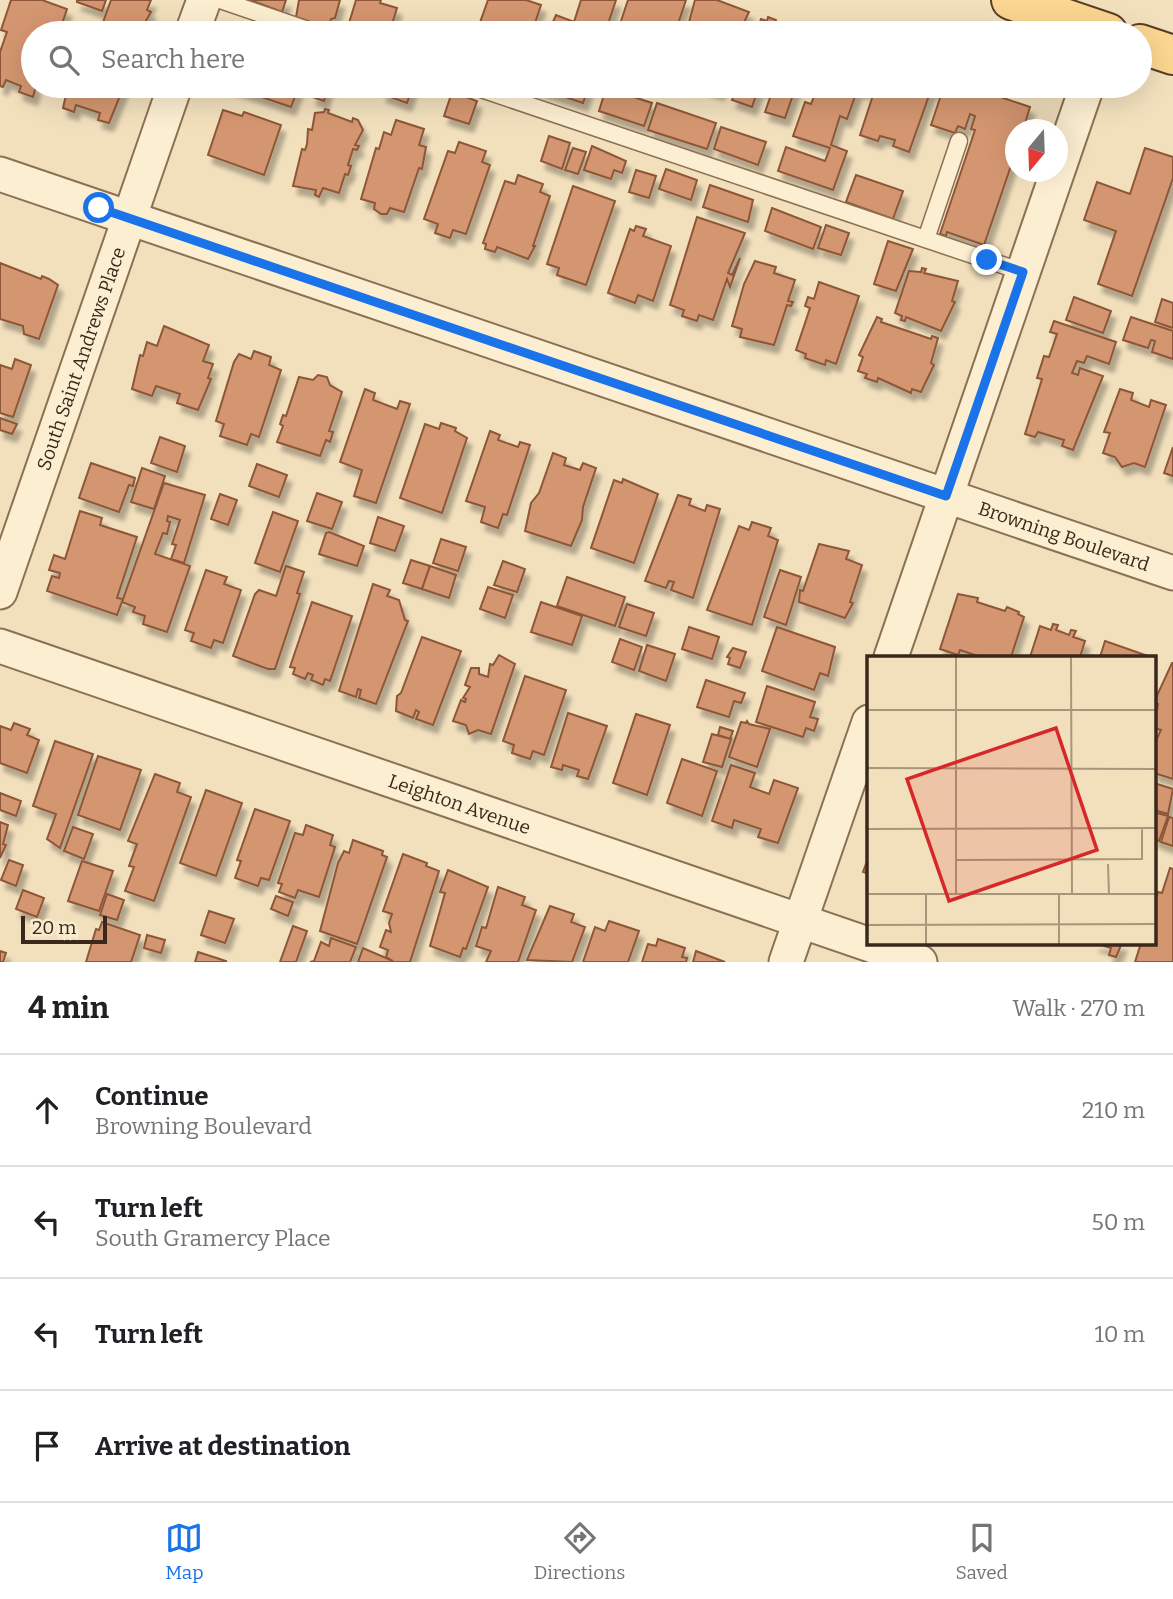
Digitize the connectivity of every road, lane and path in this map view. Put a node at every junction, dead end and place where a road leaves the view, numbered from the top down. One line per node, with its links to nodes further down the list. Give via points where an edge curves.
1 (204, 0): 4 (street)
2 (220, 0): 5 (lane)
3 (1011, 0): 6 (main road)
4 (196, 21)
5 (282, 21)
6 (1072, 21)
7 (1152, 48): 8 (main road)
8 (1173, 55)
9 (170, 98): 14 (street, South Saint Andrews Place)
10 (508, 98): 15 (lane)
11 (1083, 98): 16 (street)
12 (959, 141): 15 (lane)
13 (0, 174): 14 (street, Browning Boulevard)
14 (130, 217): 17 (street, Browning Boulevard); 19 (street, South Saint Andrews Place)
15 (926, 239): 16 (lane)
16 (1023, 272): 17 (street)
17 (946, 496): 18 (street, Browning Boulevard); 21 (street)
18 (1173, 573)
19 (0, 592)
20 (0, 646): 23 (street, Leighton Avenue)
21 (891, 656)
22 (867, 728): 23 (street)
23 (800, 921): 24 (street, Leighton Avenue); 26 (street)
24 (867, 944)
25 (867, 944): 27 (street, Leighton Avenue)
26 (786, 962)
27 (920, 962)

